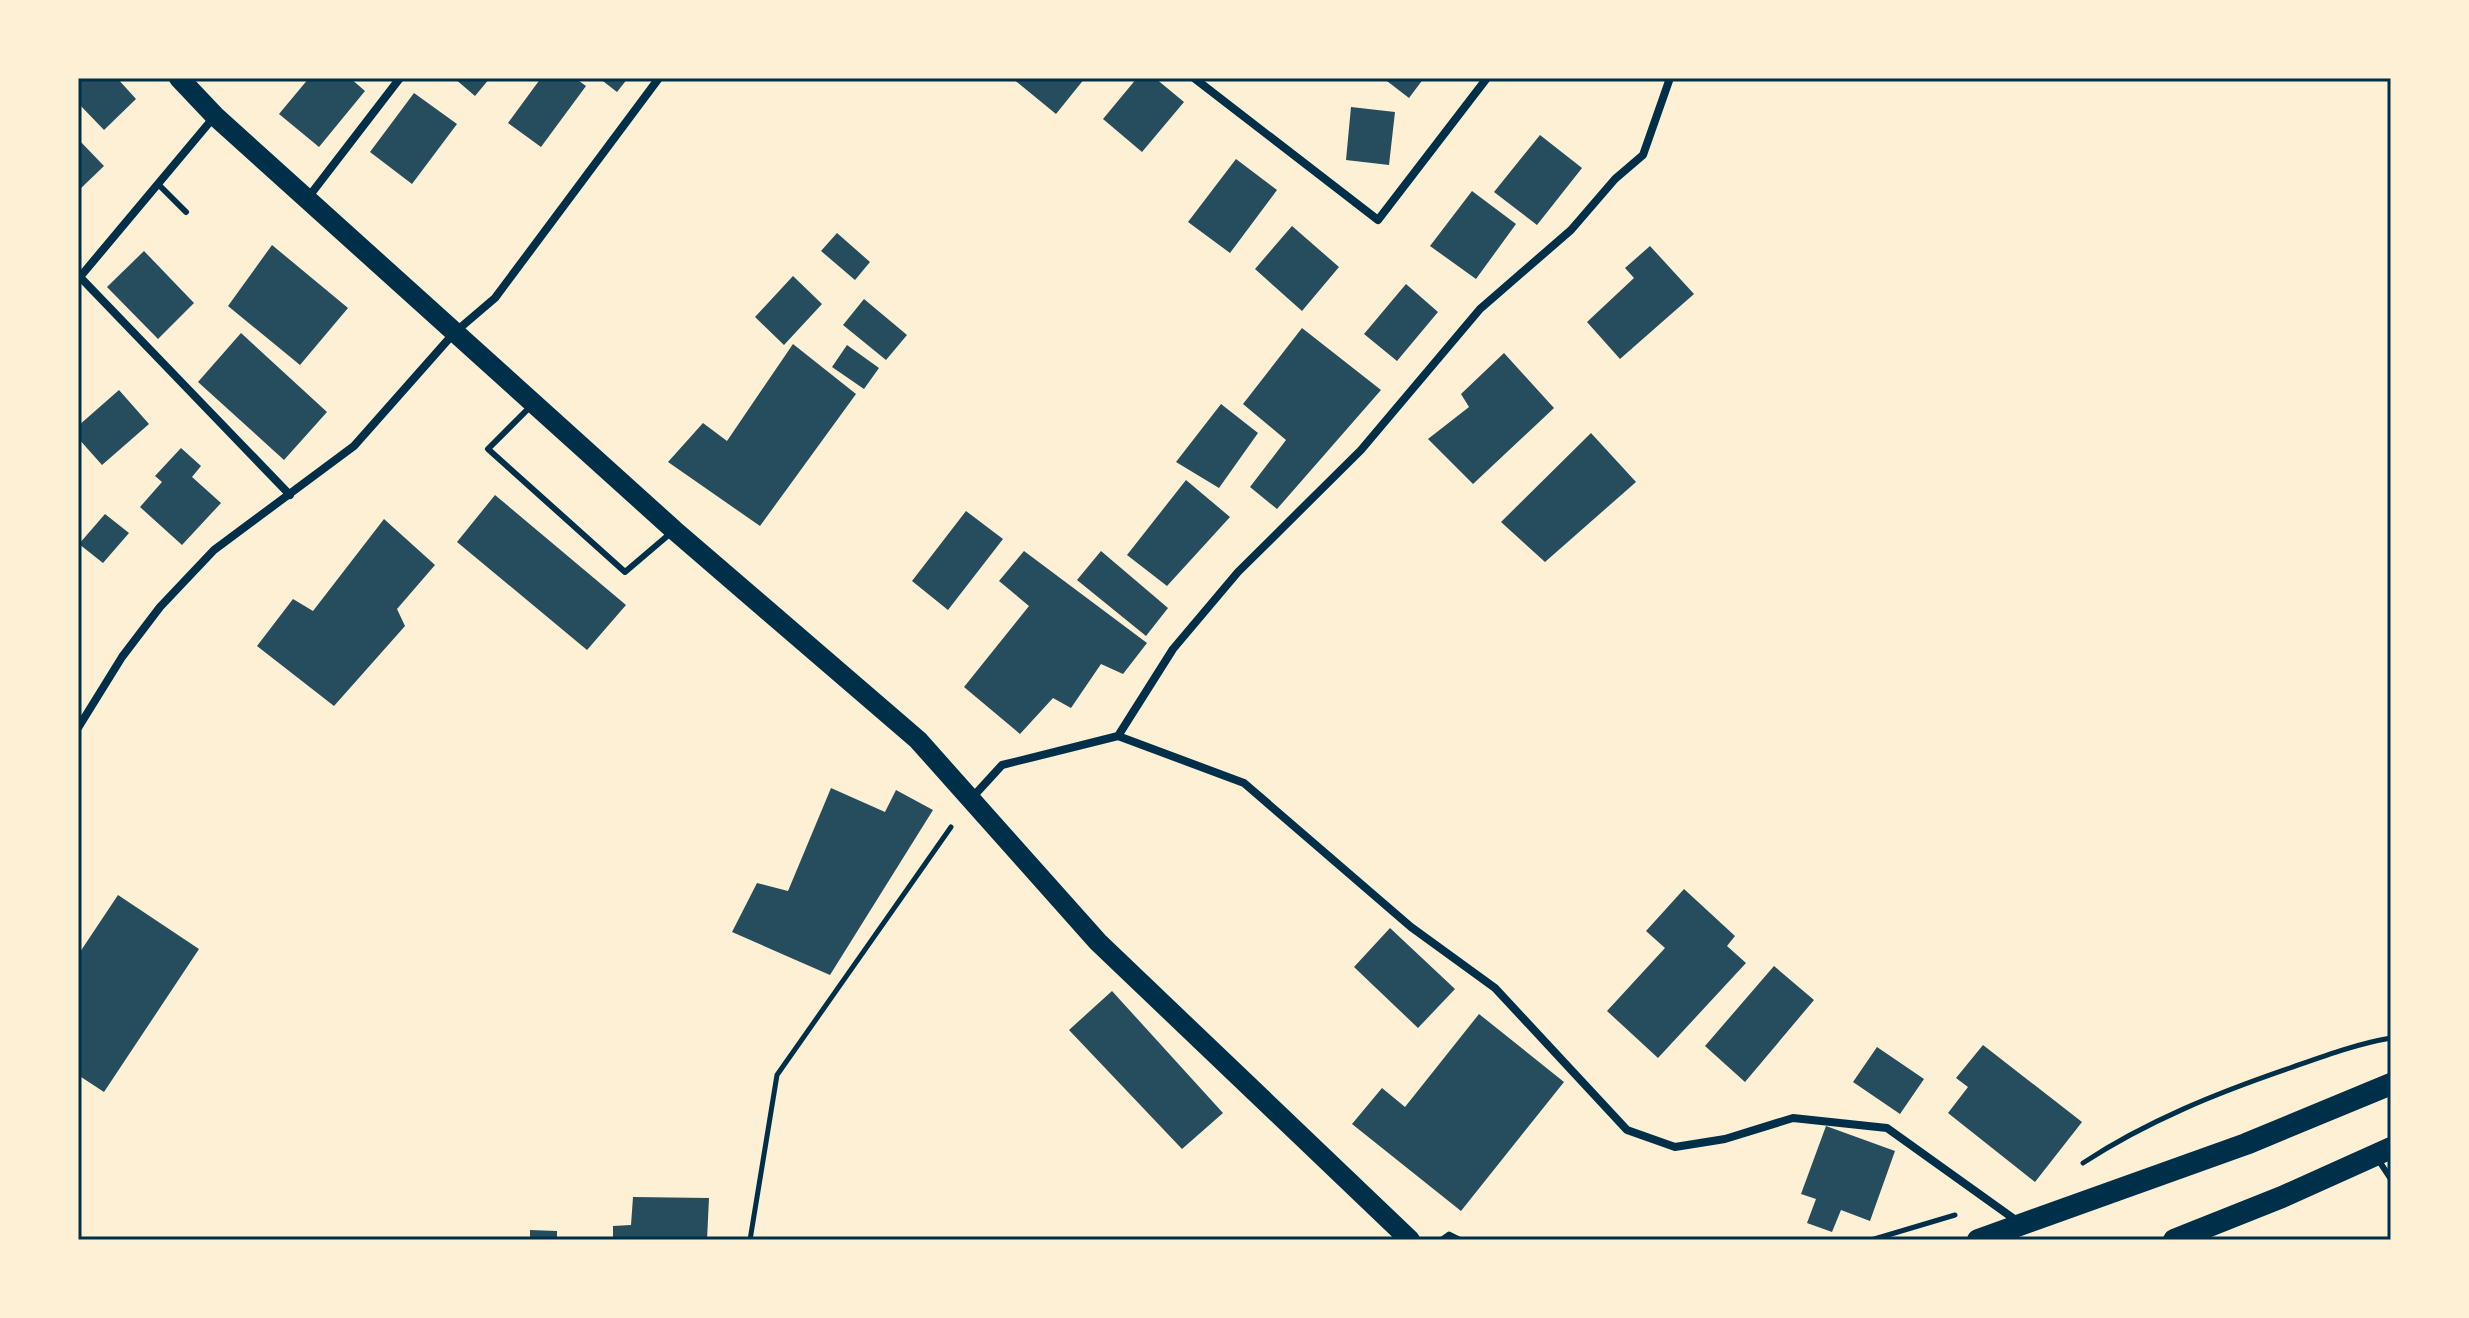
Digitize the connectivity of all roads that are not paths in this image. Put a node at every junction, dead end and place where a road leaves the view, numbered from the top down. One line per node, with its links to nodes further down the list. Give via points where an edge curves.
1 (179, 78): 7 (main road)
2 (400, 78): 9 (street)
3 (659, 78): 12 (street, via 495,298)
4 (1194, 78): 5 (street, via 1378,220)
5 (1487, 78)
6 (1670, 78): 17 (street, via 1643,155 1571,230 1480,309 1361,450 1238,572 1173,649)
7 (215, 116): 8 (street); 9 (main road)
8 (159, 185): 10 (lane); 11 (street)
9 (307, 199): 12 (main road)
10 (186, 212)
11 (79, 276): 14 (street)
12 (454, 333): 13 (main road); 14 (street, via 354,446)
13 (534, 403): 15 (main road); 15 (lane, via 488,449 625,572)
14 (290, 495): 16 (street, via 214,550 160,607)
15 (674, 530): 18 (main road, via 918,740)
16 (78, 728)
17 (1118, 736): 18 (street, via 1002,765); 22 (street, via 1244,783 1411,927 1495,988 1627,1130 1675,1147 1725,1139 1793,1118 1887,1128)
18 (970, 800): 23 (main road, via 1098,942)
19 (2391, 1084): 22 (highway)
20 (2383, 1152): 21 (lane); 25 (highway)
21 (2391, 1179)
22 (2024, 1226): 24 (highway)
23 (1410, 1240)
24 (1978, 1240)
25 (2174, 1240)

